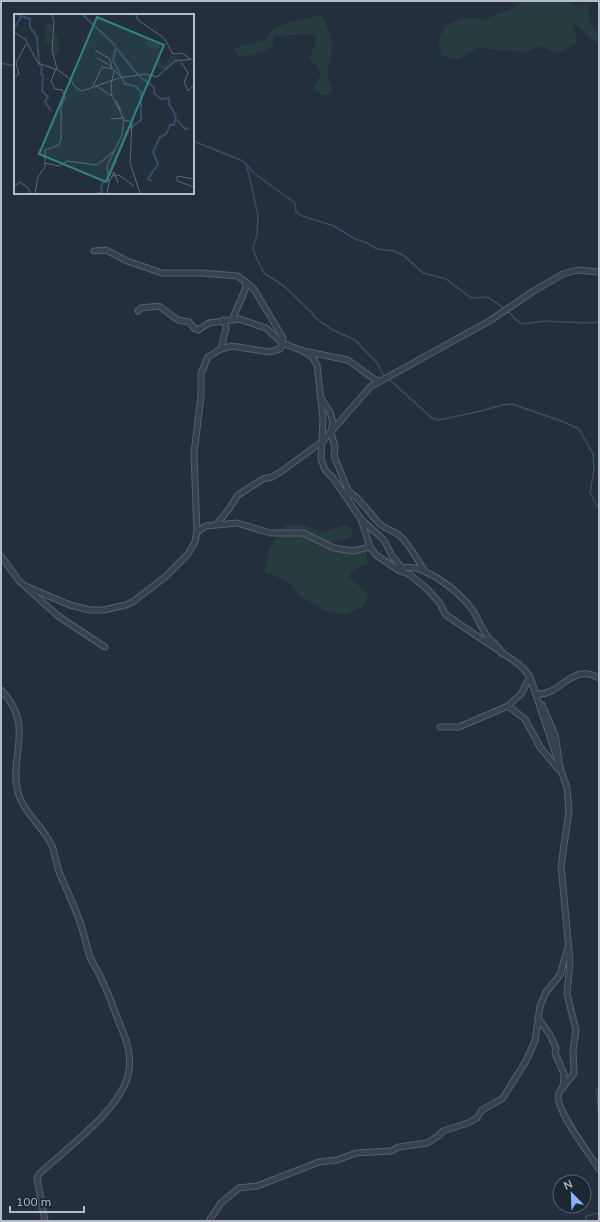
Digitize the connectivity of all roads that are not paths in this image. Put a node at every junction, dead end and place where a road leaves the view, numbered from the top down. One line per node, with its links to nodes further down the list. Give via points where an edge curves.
1 (94, 252): 3 (street, via 106,250 127,261 162,273 238,276)
2 (599, 272): 10 (street, via 577,270 563,274 491,320)
3 (246, 282): 6 (street); 7 (street, via 254,289 283,338)
4 (138, 311): 5 (street, via 141,308 159,306 178,320 189,322 198,330 209,323)
5 (224, 320): 6 (street); 8 (street, via 226,328)
6 (232, 320): 7 (street, via 240,319 266,328)
7 (282, 343): 8 (street, via 280,349 269,352 242,346); 9 (street)
8 (221, 349): 18 (street, via 208,357 201,373 194,454)
9 (302, 351): 10 (street, via 348,360 374,379); 11 (street, via 313,358 317,365)
10 (384, 378): 12 (street, via 370,387)
11 (321, 399): 12 (street, via 330,412 333,422); 13 (street)
12 (331, 432): 13 (street); 14 (street, via 335,447 334,456)
13 (323, 441): 15 (street, via 321,459 325,470); 17 (street, via 282,471 272,477 263,478 238,495)
14 (350, 492): 15 (street); 22 (street, via 377,522 404,541)
15 (351, 504): 16 (street)
16 (361, 519): 19 (street); 21 (street, via 384,540)
17 (217, 524): 18 (street, via 206,526); 19 (street, via 237,523 270,533 303,533 334,548 347,550)
18 (197, 532): 24 (street, via 195,542 178,565 126,605 90,610 70,605)
19 (370, 547): 23 (street, via 376,555)
20 (1, 556): 24 (street)
21 (402, 568): 22 (street, via 408,566); 23 (street)
22 (426, 572): 26 (street, via 467,602 487,636 499,645)
23 (409, 574): 26 (street, via 439,602 446,616)
24 (25, 586): 25 (street, via 58,616)
25 (105, 647)
26 (501, 652): 27 (street, via 523,668)
27 (530, 677): 30 (street); 31 (street, via 521,694)
28 (599, 678): 30 (street, via 586,674 574,675 548,694)
29 (1, 690): 38 (street, via 15,707 18,717 19,749 15,779 21,800 53,847 58,870 80,922 91,958 125,1033 129,1053 128,1076 123,1090 91,1128 37,1178)
30 (536, 692): 33 (street)
31 (508, 706): 32 (street, via 459,727); 33 (street, via 525,719 540,747)
32 (440, 727)
33 (560, 769): 34 (street, via 569,811 561,866)
34 (569, 945): 35 (street, via 562,971 546,992); 36 (street, via 567,994 576,1030 573,1051 574,1073)
35 (538, 1018): 36 (street, via 556,1048 555,1053 564,1074); 39 (street, via 536,1041 526,1061 503,1098 482,1110 477,1118 443,1131 427,1142 391,1151 356,1153 337,1160 319,1162 257,1186 239,1188 218,1206)
36 (564, 1088): 37 (street, via 559,1094 558,1101 575,1134)
37 (599, 1169)
38 (45, 1221)
39 (208, 1221)

